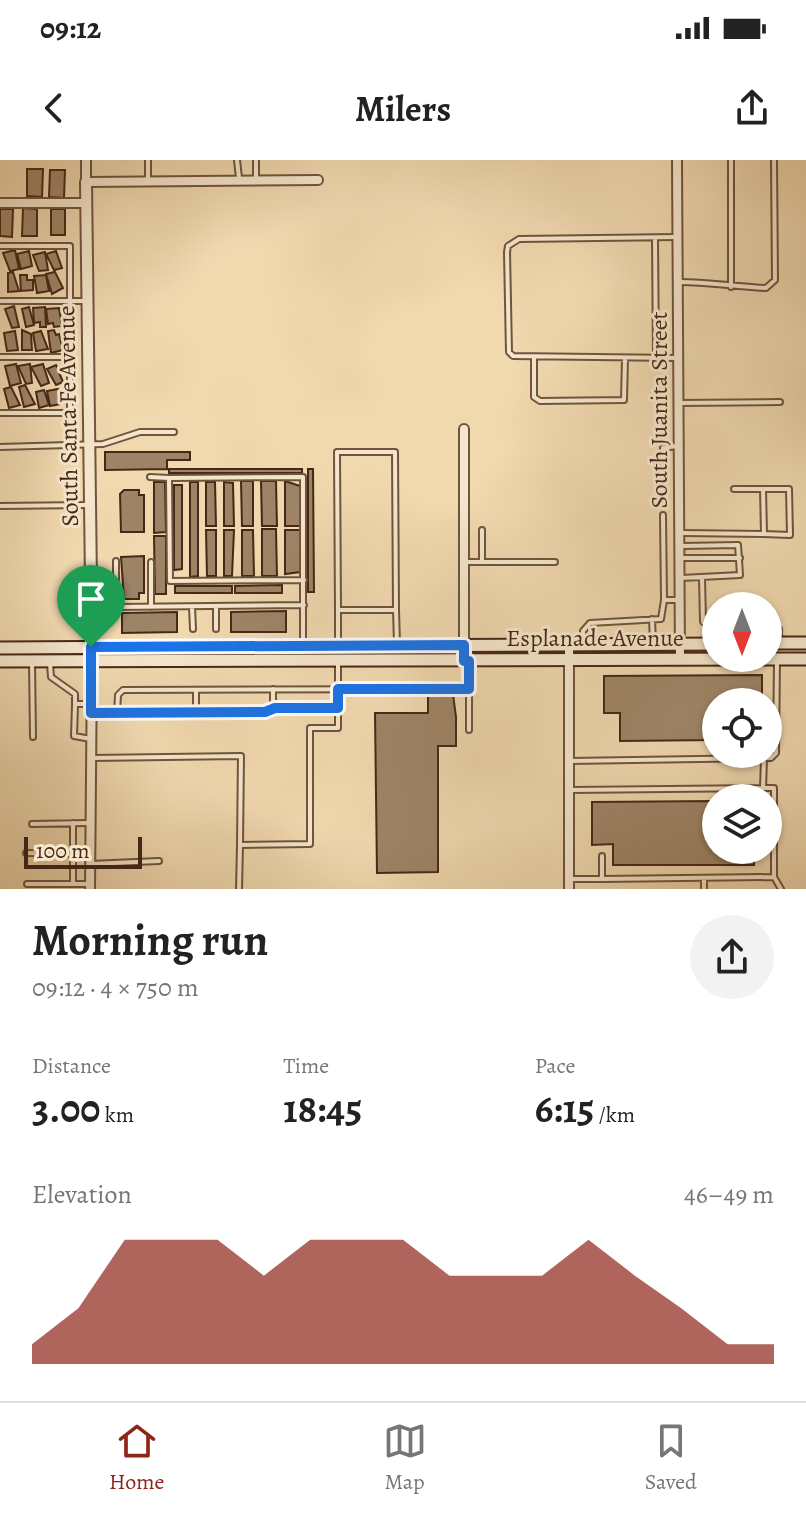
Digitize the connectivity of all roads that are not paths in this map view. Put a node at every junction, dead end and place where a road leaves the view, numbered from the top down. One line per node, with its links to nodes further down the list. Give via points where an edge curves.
1 (86, 160): 12 (street)
2 (142, 160): 3 (lane)
3 (148, 160): 13 (lane)
4 (237, 160): 10 (lane)
5 (256, 160): 11 (lane)
6 (677, 160): 16 (street, South Juanita Street)
7 (731, 160): 20 (lane)
8 (774, 160): 20 (lane, via 775,280 766,288)
9 (318, 180): 11 (street)
10 (240, 181): 11 (street); 13 (street)
11 (256, 181)
12 (86, 182): 13 (street); 15 (street, South Santa Fe Avenue)
13 (148, 182)
14 (0, 203): 15 (street)
15 (86, 203): 23 (street, South Santa Fe Avenue)
16 (679, 237): 17 (lane); 19 (street, South Juanita Street)
17 (655, 238): 26 (lane, via 519,239 508,246 509,352); 28 (lane)
18 (0, 246): 22 (lane, via 70,246)
19 (679, 282): 20 (lane, via 722,282); 29 (street, South Juanita Street)
20 (731, 287)
21 (0, 301): 22 (lane)
22 (69, 301): 23 (lane); 25 (lane)
23 (87, 301): 35 (street, South Santa Fe Avenue)
24 (0, 357): 25 (lane)
25 (70, 357): 32 (lane, via 70,413)
26 (534, 358): 27 (lane); 27 (lane, via 534,397 540,401 624,400)
27 (625, 358): 28 (lane)
28 (656, 358): 29 (lane)
29 (679, 358): 31 (street, South Juanita Street)
30 (780, 402): 31 (lane)
31 (679, 403): 36 (street, South Juanita Street)
32 (0, 413)
33 (464, 429): 56 (street)
34 (174, 432): 35 (lane, via 140,432)
35 (89, 445): 37 (lane); 43 (street, South Santa Fe Avenue)
36 (679, 446): 40 (lane, via 663,448); 47 (street, South Juanita Street)
37 (0, 447)
38 (150, 477): 39 (lane)
39 (169, 478): 61 (lane, via 170,581); 61 (lane, via 303,477)
40 (663, 482)
41 (734, 489): 42 (lane)
42 (763, 489): 49 (lane); 49 (lane, via 789,489 790,535)
43 (89, 505): 44 (lane); 85 (street, South Santa Fe Avenue)
44 (0, 506)
45 (663, 515): 63 (lane)
46 (482, 530): 57 (lane)
47 (679, 533): 48 (lane); 51 (street, South Juanita Street)
48 (710, 534): 49 (lane); 50 (lane)
49 (764, 534)
50 (710, 545): 51 (lane); 53 (lane, via 738,545)
51 (679, 546): 52 (street, South Juanita Street)
52 (679, 558): 53 (lane); 59 (street, South Juanita Street)
53 (740, 558): 60 (lane, via 739,577)
54 (116, 561): 67 (lane, via 116,607)
55 (151, 562): 67 (lane)
56 (464, 562): 57 (lane); 81 (street)
57 (482, 562): 58 (lane)
58 (555, 562)
59 (679, 578): 60 (lane); 64 (street, South Juanita Street)
60 (702, 578): 62 (lane)
61 (304, 580): 65 (lane)
62 (702, 592)
63 (664, 600): 64 (lane); 71 (lane, via 661,619)
64 (679, 600): 79 (street, South Juanita Street)
65 (304, 605): 66 (lane); 82 (lane)
66 (216, 606): 68 (lane); 73 (lane)
67 (151, 607): 68 (lane)
68 (192, 607): 72 (lane)
69 (338, 610): 70 (lane); 70 (lane, via 337,452 395,452); 83 (lane)
70 (396, 610): 84 (lane)
71 (652, 619): 77 (lane, via 590,623 583,631); 78 (lane)
72 (193, 629)
73 (216, 629)
74 (782, 643): 75 (main road)
75 (806, 643)
76 (569, 644): 77 (main road, Esplanade Avenue); 81 (main road, Esplanade Avenue); 94 (street)
77 (583, 644): 78 (main road, Esplanade Avenue)
78 (653, 644): 79 (main road, Esplanade Avenue)
79 (679, 644): 80 (main road, Esplanade Avenue); 90 (street, South Juanita Street)
80 (702, 644)
81 (464, 645): 84 (main road, Esplanade Avenue); 93 (street)
82 (303, 646): 83 (main road, Esplanade Avenue); 86 (main road, Esplanade Avenue)
83 (338, 646): 84 (main road, Esplanade Avenue); 96 (street)
84 (397, 646)
85 (91, 647): 86 (main road, Esplanade Avenue); 87 (main road, Esplanade Avenue); 99 (street, South Santa Fe Avenue)
86 (253, 647): 95 (main road)
87 (0, 648)
88 (782, 659): 89 (main road, Esplanade Avenue)
89 (806, 659)
90 (680, 660): 91 (main road, Esplanade Avenue); 94 (main road, Esplanade Avenue)
91 (702, 660)
92 (0, 661): 97 (main road, Esplanade Avenue)
93 (466, 661): 94 (main road, Esplanade Avenue); 96 (main road, Esplanade Avenue); 102 (lane)
94 (569, 661): 115 (street)
95 (252, 662): 96 (main road, Esplanade Avenue); 99 (main road, Esplanade Avenue)
96 (338, 662): 101 (lane)
97 (32, 663): 98 (main road, Esplanade Avenue); 111 (lane)
98 (50, 663): 99 (main road, Esplanade Avenue); 104 (lane, via 51,677 75,694)
99 (92, 663): 106 (street, South Santa Fe Avenue)
100 (273, 689): 101 (lane); 103 (lane); 107 (lane)
101 (338, 689): 102 (lane); 105 (lane)
102 (469, 689): 110 (lane)
103 (196, 690): 108 (lane, via 123,690); 109 (lane)
104 (75, 704): 106 (lane); 112 (lane, via 74,736)
105 (338, 708): 107 (lane); 121 (lane, via 338,728 310,728 310,844)
106 (91, 709): 108 (lane); 112 (street, South Santa Fe Avenue)
107 (273, 710): 109 (lane)
108 (117, 713): 109 (lane)
109 (196, 713)
110 (469, 730)
111 (33, 737)
112 (91, 739): 113 (street, South Santa Fe Avenue)
113 (91, 758): 119 (street, South Santa Fe Avenue); 121 (lane, via 241,756)
114 (702, 760): 115 (lane)
115 (569, 761): 117 (street)
116 (702, 789): 117 (lane)
117 (569, 790): 129 (street)
118 (73, 823): 119 (lane); 120 (lane); 123 (lane)
119 (91, 823): 125 (street, South Santa Fe Avenue)
120 (32, 824)
121 (240, 845): 135 (lane)
122 (26, 853): 123 (lane)
123 (73, 854): 125 (lane); 133 (lane)
124 (602, 856): 131 (lane)
125 (90, 859): 126 (lane); 134 (street, South Santa Fe Avenue)
126 (159, 861)
127 (774, 864): 128 (lane)
128 (774, 877): 130 (lane); 138 (lane)
129 (569, 878): 131 (lane); 136 (street)
130 (704, 878): 131 (lane); 137 (lane)
131 (602, 879)
132 (27, 884): 133 (lane)
133 (73, 884): 134 (lane)
134 (90, 886)
135 (239, 889)
136 (569, 889)
137 (704, 889)
138 (781, 889)

